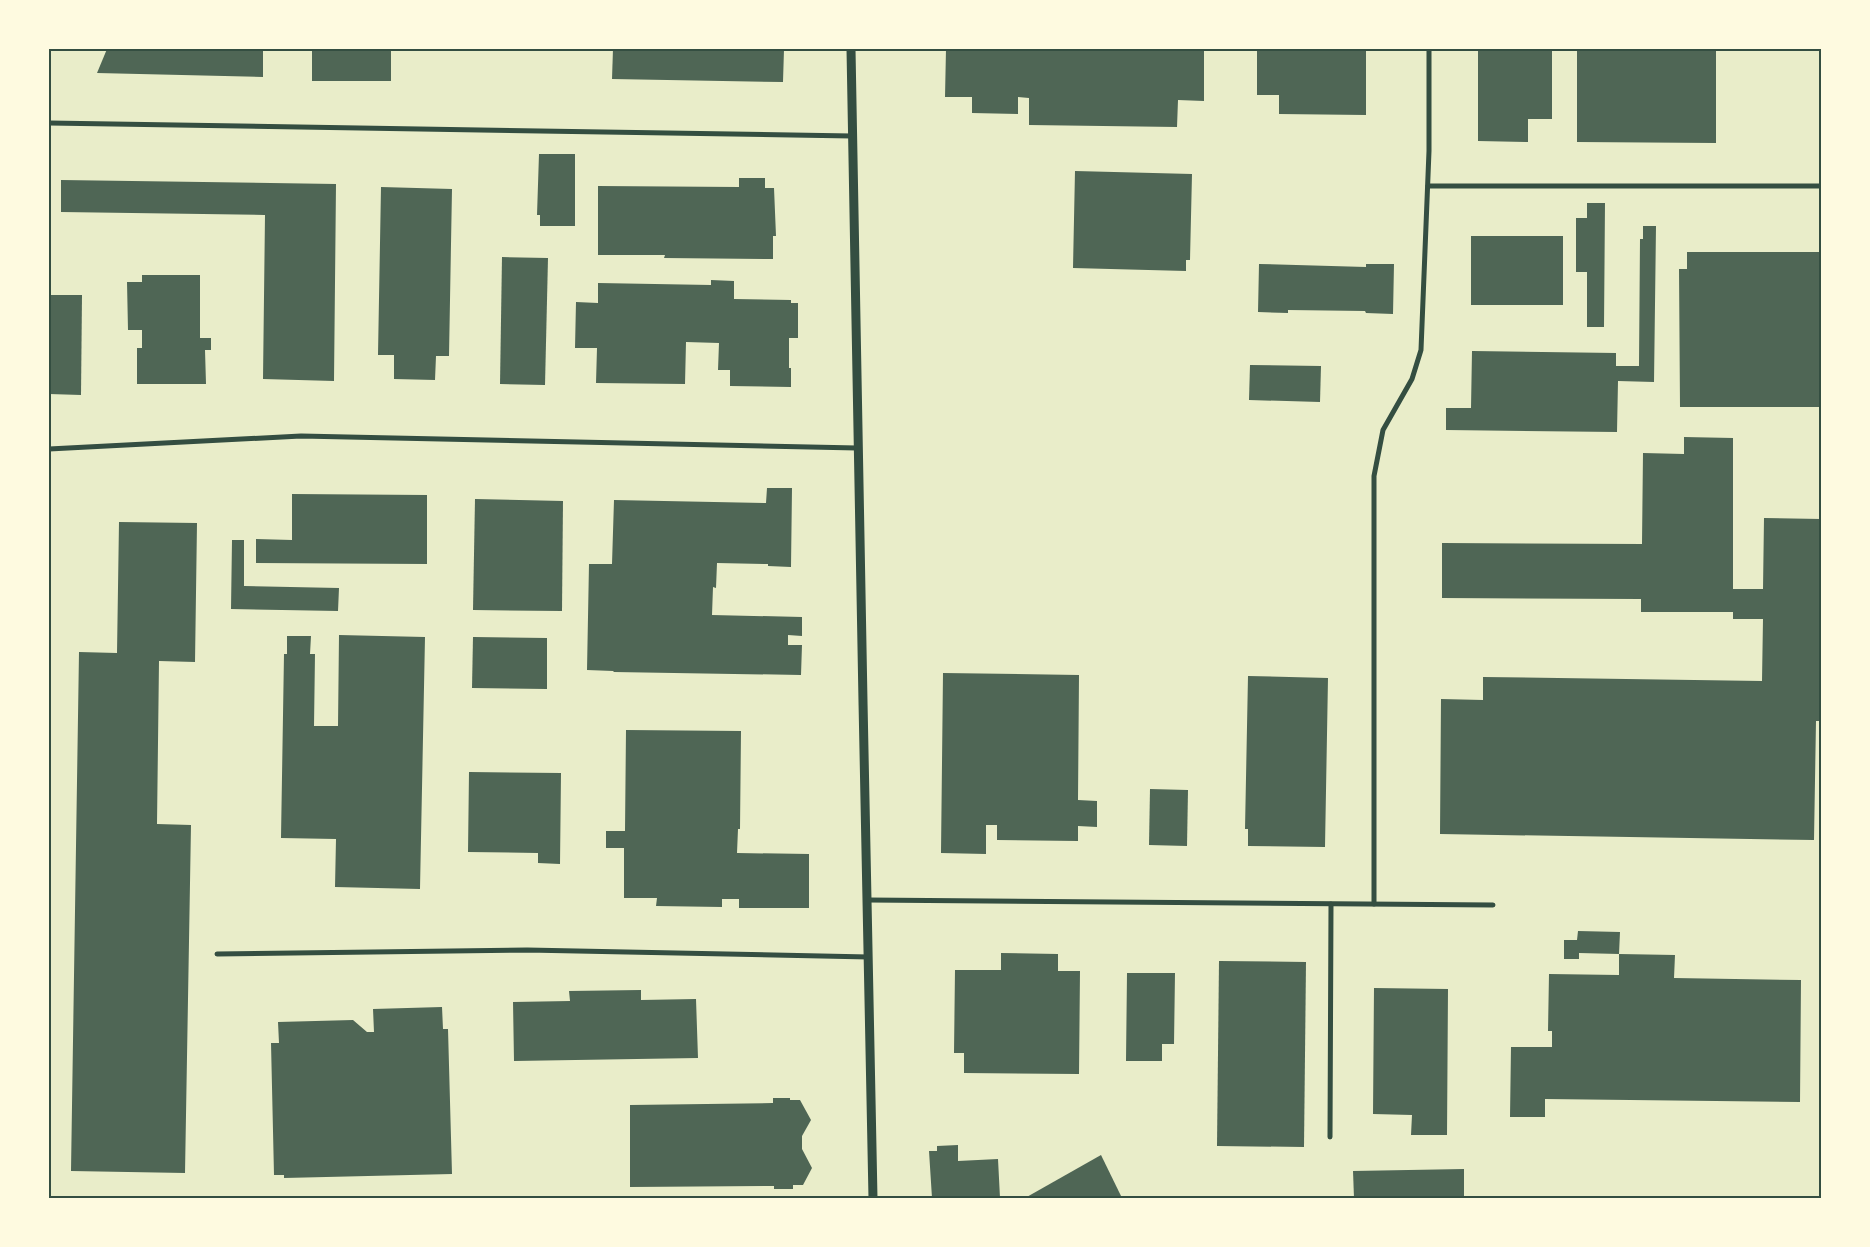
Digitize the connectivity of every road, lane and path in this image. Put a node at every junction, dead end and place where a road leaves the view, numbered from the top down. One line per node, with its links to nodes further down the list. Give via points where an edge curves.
1 (851, 49): 4 (street)
2 (1429, 49): 5 (street)
3 (49, 123): 4 (street)
4 (852, 136): 7 (street)
5 (1428, 186): 6 (street); 11 (street, via 1421,350 1412,379 1384,430 1374,476)
6 (1821, 186)
7 (856, 448): 8 (street, via 301,436); 9 (street)
8 (49, 449)
9 (868, 900): 10 (street); 14 (street)
10 (1331, 904): 11 (street); 15 (street)
11 (1374, 904): 12 (street)
12 (1494, 906)
13 (217, 954): 14 (street, via 527,950)
14 (869, 958): 16 (street)
15 (1330, 1137)
16 (873, 1198)

